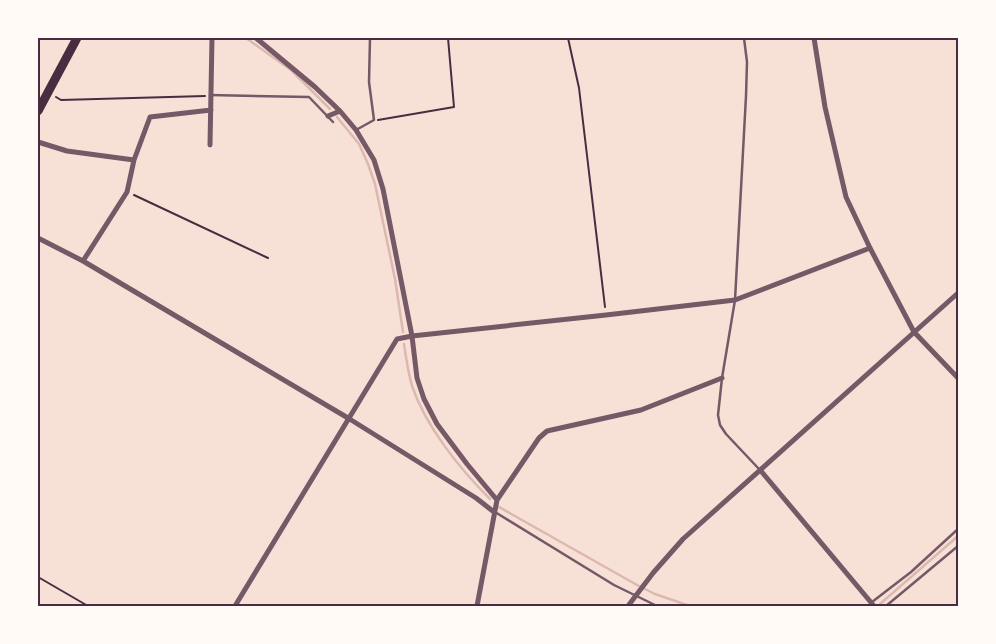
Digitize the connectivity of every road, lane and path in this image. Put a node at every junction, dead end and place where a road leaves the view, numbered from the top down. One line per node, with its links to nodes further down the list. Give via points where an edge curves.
1 (77, 38): 9 (main road)
2 (212, 38): 10 (street)
3 (256, 38): 13 (street)
4 (370, 38): 15 (lane)
5 (448, 38): 15 (path, via 454,107)
6 (568, 38): 28 (path, via 579,88)
7 (744, 38): 27 (lane, via 746,96)
8 (814, 38): 23 (street, via 825,108 846,197)
9 (47, 93): 10 (path, via 61,100); 12 (main road)
10 (210, 96): 11 (street); 14 (lane, via 309,97)
11 (211, 110): 19 (street); 20 (street, via 150,117)
12 (38, 111)
13 (340, 111): 14 (street); 17 (street)
14 (328, 116): 16 (lane)
15 (374, 120): 17 (lane)
16 (333, 122)
17 (356, 130): 30 (street, via 374,160 383,189)
18 (38, 142): 20 (street, via 68,151)
19 (210, 145)
20 (134, 160): 21 (street)
21 (127, 192): 24 (path); 25 (street)
22 (38, 238): 25 (street)
23 (870, 248): 27 (street); 29 (street)
24 (268, 258)
25 (83, 261): 33 (street)
26 (958, 293): 29 (street)
27 (735, 300): 28 (street); 31 (lane)
28 (606, 315): 30 (street)
29 (914, 332): 32 (street); 34 (street)
30 (412, 336): 33 (street, via 397,339); 35 (street, via 417,378 428,407 455,448)
31 (722, 378): 34 (lane, via 720,425); 35 (street, via 640,410 547,431)
32 (958, 378)
33 (348, 418): 36 (street); 43 (street)
34 (761, 471): 40 (street, via 683,539); 41 (street)
35 (498, 500): 36 (street)
36 (494, 512): 40 (lane); 44 (street)
37 (958, 529): 41 (lane)
38 (958, 546): 47 (lane)
39 (38, 576): 42 (path)
40 (635, 595): 45 (street); 46 (lane)
41 (872, 604)
42 (88, 606)
43 (235, 606)
44 (477, 606)
45 (628, 606)
46 (657, 606)
47 (886, 606)

